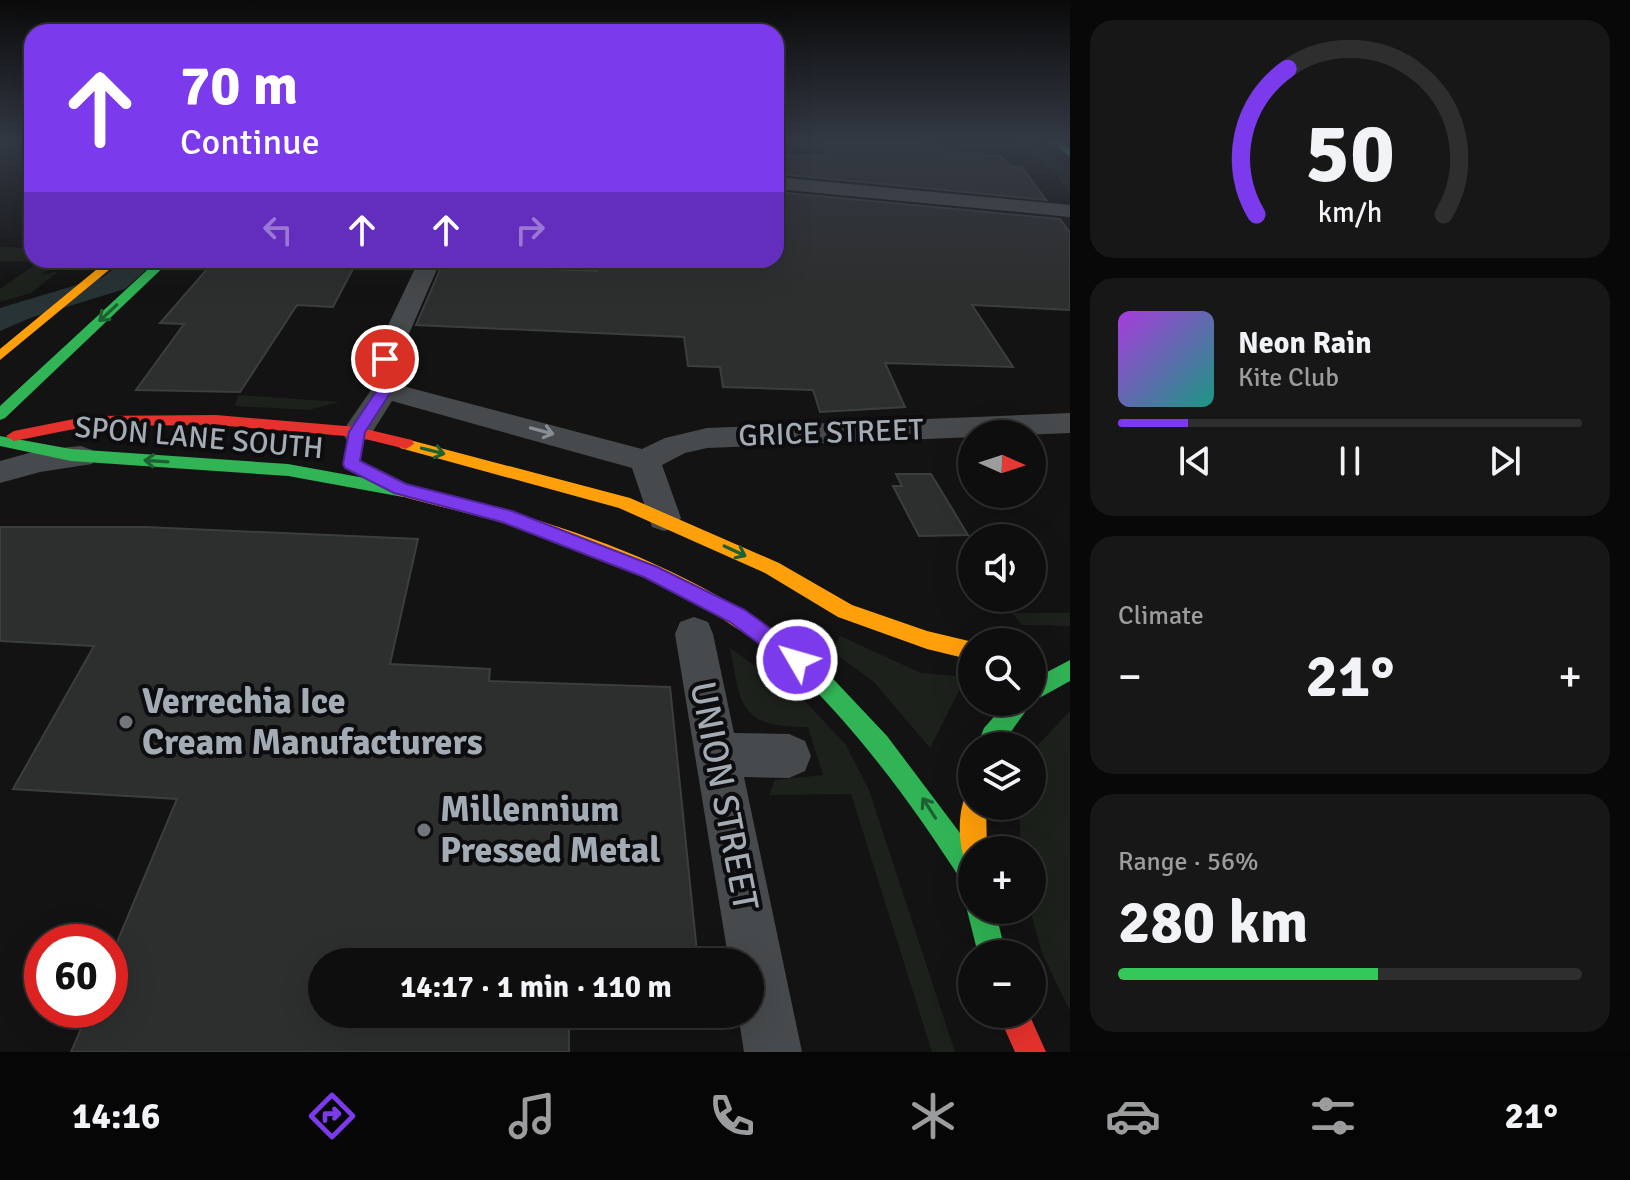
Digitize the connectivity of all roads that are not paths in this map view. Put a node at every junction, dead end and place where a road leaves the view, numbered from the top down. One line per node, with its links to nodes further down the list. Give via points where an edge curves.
1 (850, 190): 2 (street)
2 (1070, 211)
3 (105, 268): 6 (main road)
4 (156, 268): 8 (main road, one-way to 8)
5 (426, 268): 7 (street, via 385,359)
6 (0, 356)
7 (385, 390): 11 (street); 13 (street, one-way to 13)
8 (0, 415)
9 (1070, 423): 13 (street, GRICE STREET, via 707,438 676,445)
10 (0, 440): 11 (main road, SPON LANE SOUTH, via 89,421 216,420); 12 (main road, SPON LANE SOUTH)
11 (354, 450): 15 (main road); 16 (main road, SPON LANE SOUTH, one-way to 16, via 578,488)
12 (90, 457): 14 (street, via 40,461); 15 (main road, SPON LANE SOUTH, one-way to 12, via 285,470)
13 (645, 461): 16 (street)
14 (0, 472)
15 (401, 489): 25 (main road, SPON LANE SOUTH, one-way to 15, via 919,792 859,717 806,667 737,616 678,584 571,540 506,516)
16 (664, 518): 18 (main road, SPON LANE SOUTH, one-way to 18, via 772,568 845,611)
17 (694, 634): 23 (street, UNION STREET)
18 (958, 648)
19 (1066, 662): 20 (main road)
20 (1046, 680)
21 (1009, 716): 22 (main road)
22 (995, 732)
23 (716, 755): 24 (street); 27 (street, UNION STREET)
24 (789, 756)
25 (958, 852)
26 (1020, 1028): 28 (main road)
27 (773, 1052)
28 (1031, 1052)

